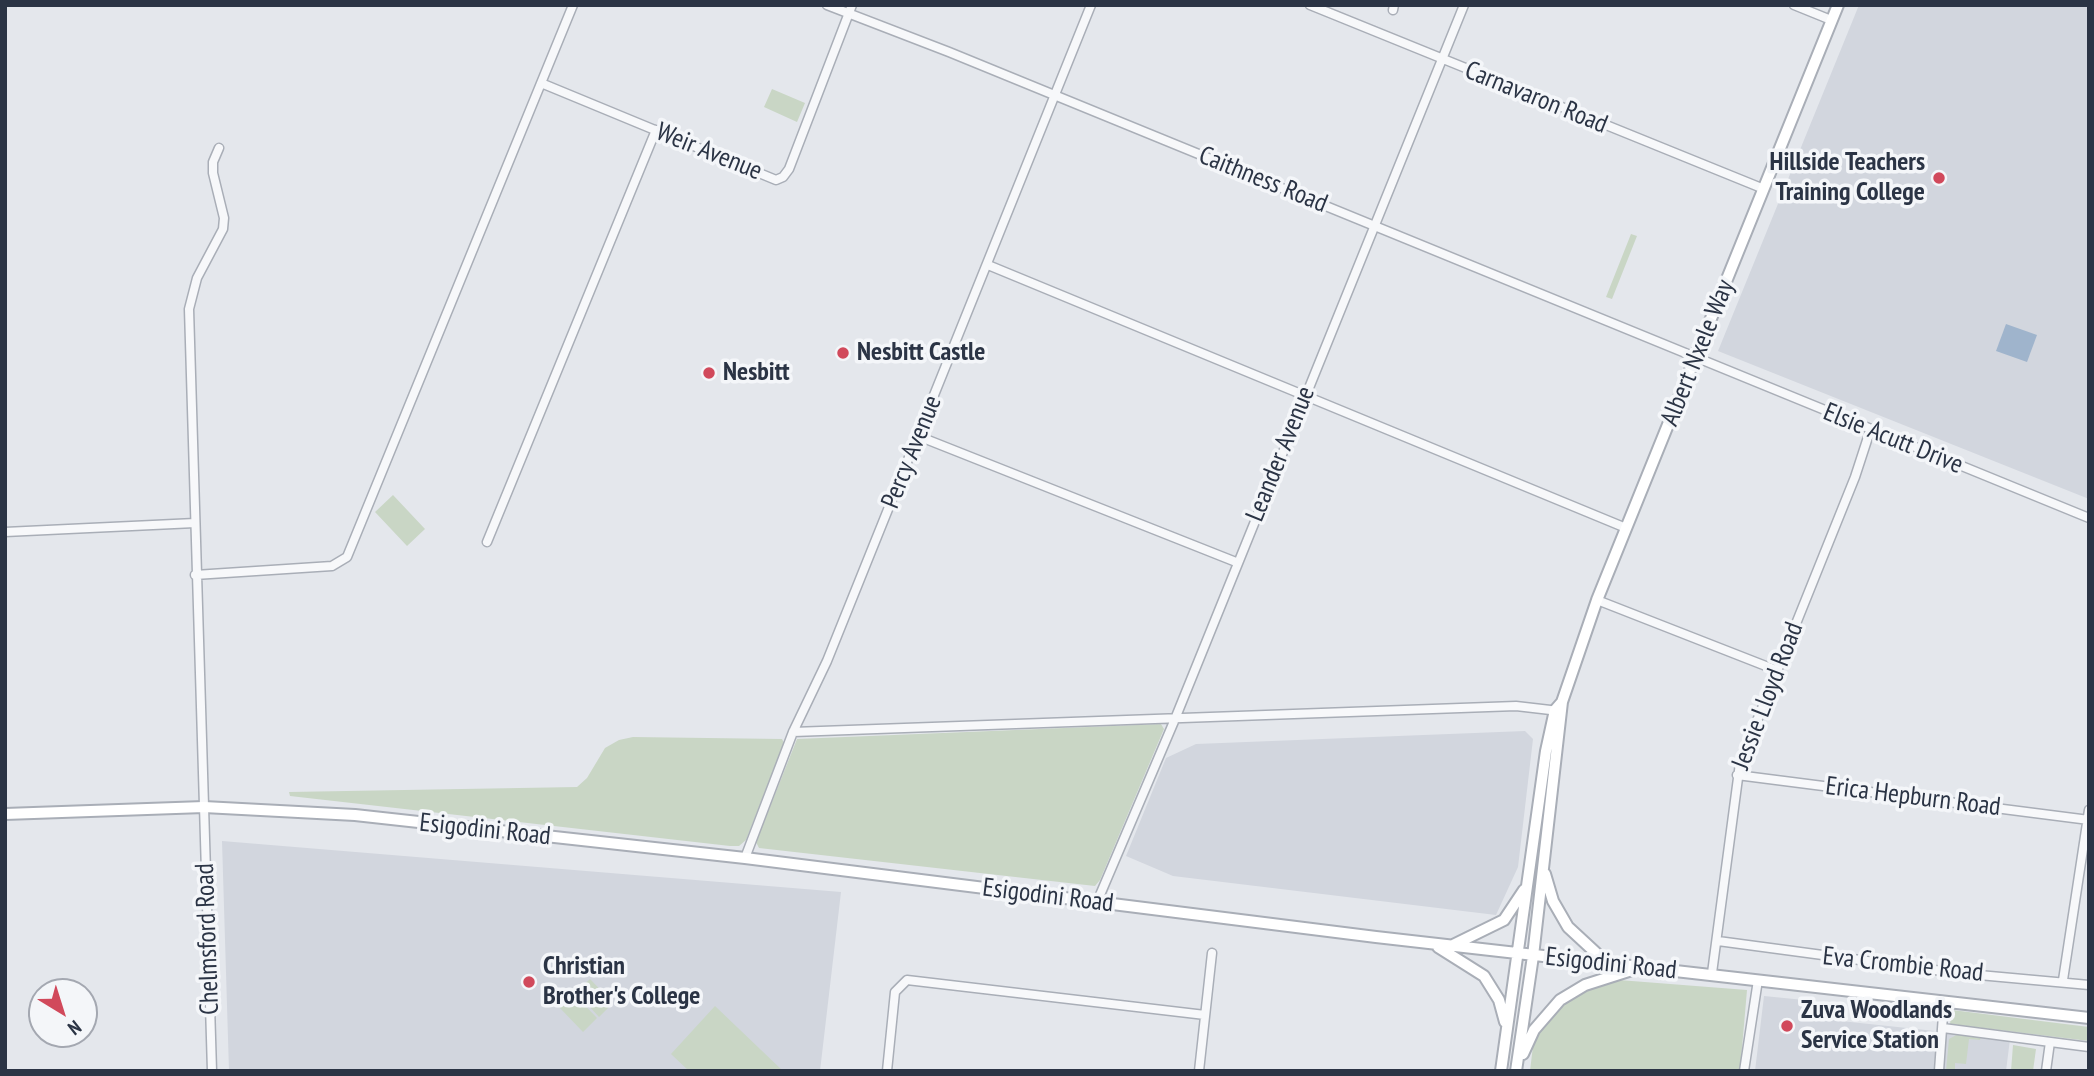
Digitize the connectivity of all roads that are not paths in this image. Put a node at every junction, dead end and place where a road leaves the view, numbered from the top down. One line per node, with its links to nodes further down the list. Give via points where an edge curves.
1 (573, 5): 11 (street)
2 (827, 5): 8 (street, Caithness Road)
3 (1091, 5): 12 (street, Percy Avenue)
4 (1310, 5): 10 (street, Carnavaron Road)
5 (1465, 5): 10 (street, Leander Avenue)
6 (1794, 5): 9 (street)
7 (1838, 5): 9 (main road, Albert Nxele Way)
8 (850, 10): 12 (street, Caithness Road); 13 (street, Weir Avenue, via 783,177 776,180)
9 (1831, 20): 15 (main road, Albert Nxele Way)
10 (1441, 60): 15 (street, Carnavaron Road); 16 (street, Leander Avenue)
11 (541, 83): 13 (street, Weir Avenue); 28 (street, via 347,557 332,566)
12 (1055, 96): 16 (street, Caithness Road); 17 (street, Percy Avenue)
13 (656, 130): 26 (street)
14 (219, 148): 23 (street, Chelmsford Road, via 213,173 223,229 197,278 189,309)
15 (1764, 189): 18 (main road, Albert Nxele Way)
16 (1374, 226): 18 (street, Caithness Road); 19 (street, Leander Avenue)
17 (989, 265): 19 (street); 21 (street, Percy Avenue)
18 (1698, 358): 20 (street, Elsie Acutt Drive); 24 (main road, Albert Nxele Way)
19 (1306, 396): 24 (street); 27 (street, Leander Avenue)
20 (1870, 430): 22 (street, Elsie Acutt Drive); 30 (street, Jessie Lloyd Road)
21 (918, 436): 27 (street); 33 (street, Percy Avenue, via 827,661)
22 (2089, 518)
23 (195, 523): 25 (street); 28 (street, Chelmsford Road)
24 (1626, 528): 29 (main road, Albert Nxele Way)
25 (5, 532)
26 (487, 542)
27 (1237, 562): 32 (street, Leander Avenue)
28 (195, 575): 35 (street, Chelmsford Road)
29 (1597, 600): 30 (street); 31 (main road, Albert Nxele Way)
30 (1776, 670): 34 (street, Jessie Lloyd Road)
31 (1559, 708): 32 (street); 40 (main road, Albert Nxele Way); 41 (main road, Albert Nxele Way)
32 (1175, 719): 33 (street); 42 (street, Leander Avenue)
33 (793, 732): 39 (street, Percy Avenue)
34 (1737, 775): 38 (street, Erica Hepburn Road); 43 (street, Jessie Lloyd Road)
35 (204, 807): 37 (main road, Esigodini Road); 39 (main road, Esigodini Road, via 355,815); 63 (street, Chelmsford Road)
36 (2089, 810): 38 (street)
37 (5, 814)
38 (2087, 820): 53 (street)
39 (745, 858): 42 (main road, Esigodini Road)
40 (1544, 868): 48 (main road, Albert Nxele Way); 49 (main road, via 1553,901 1568,927)
41 (1528, 884): 45 (main road, via 1504,920); 47 (main road, Albert Nxele Way)
42 (1097, 902): 44 (main road, Esigodini Road)
43 (1718, 941): 51 (street, Jessie Lloyd Road); 53 (street, Eva Crombie Road, via 1957,973)
44 (1432, 944): 45 (main road, Esigodini Road); 58 (main road, via 1484,976 1499,1000)
45 (1451, 946): 47 (main road, Esigodini Road)
46 (1212, 953): 56 (street)
47 (1516, 954): 48 (main road, Esigodini Road); 58 (main road, Albert Nxele Way)
48 (1533, 956): 49 (main road, Esigodini Road); 62 (main road, Albert Nxele Way)
49 (1608, 964): 50 (main road, Esigodini Road)
50 (1641, 967): 51 (main road, Esigodini Road); 62 (main road, via 1585,985 1560,1000 1534,1030)
51 (1713, 973): 52 (main road, Esigodini Road)
52 (1758, 979): 55 (main road, Esigodini Road); 67 (street)
53 (2063, 980): 54 (street, Eva Crombie Road)
54 (2089, 985)
55 (1944, 1001): 57 (main road, Esigodini Road); 59 (street)
56 (1205, 1015): 64 (street, via 907,980 895,992); 65 (street)
57 (2089, 1018)
58 (1506, 1028): 66 (main road, Albert Nxele Way)
59 (1943, 1028): 60 (street); 68 (street)
60 (2050, 1042): 61 (street); 69 (street)
61 (2089, 1047)
62 (1517, 1069)
63 (212, 1071)
64 (887, 1071)
65 (1199, 1071)
66 (1501, 1071)
67 (1744, 1071)
68 (1939, 1071)
69 (2046, 1071)

